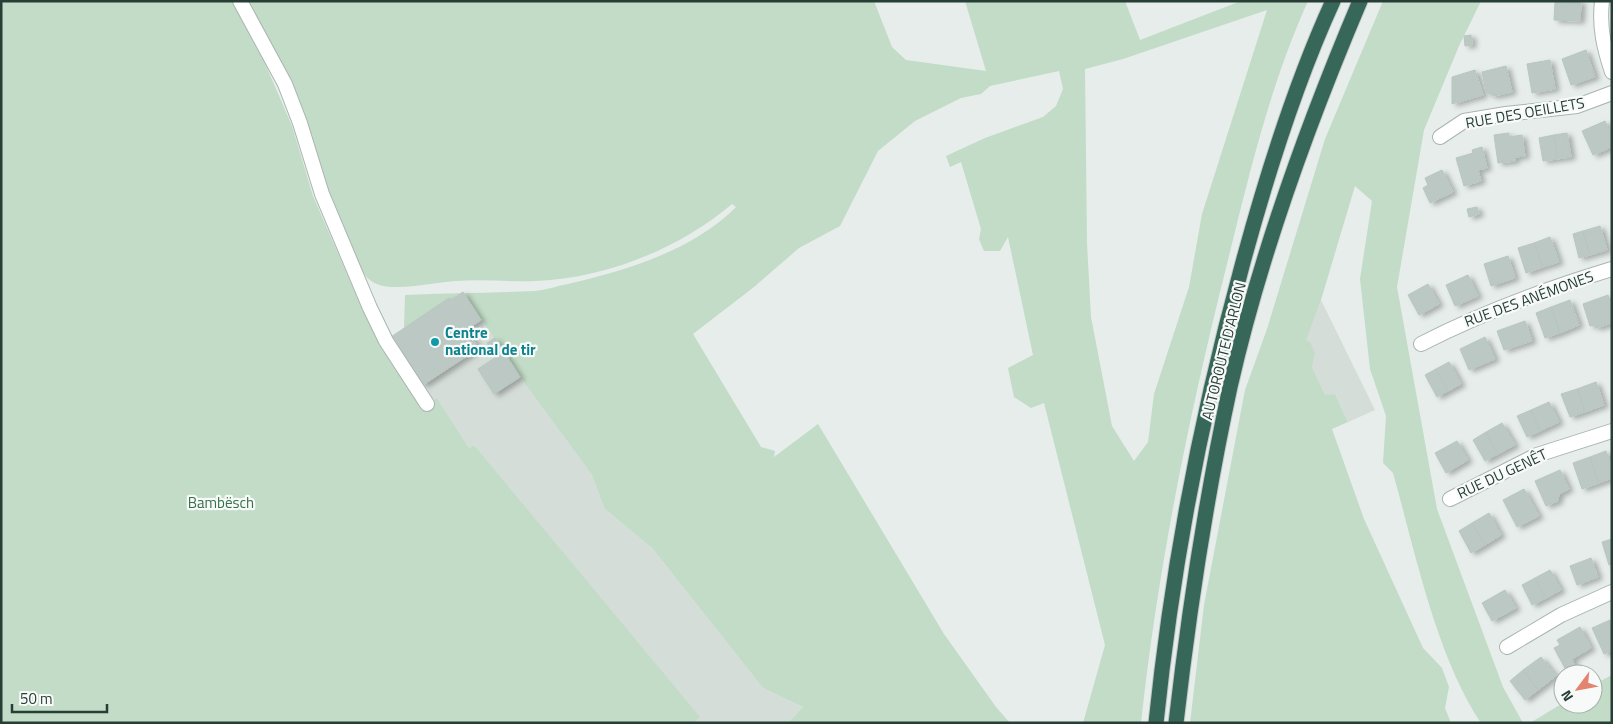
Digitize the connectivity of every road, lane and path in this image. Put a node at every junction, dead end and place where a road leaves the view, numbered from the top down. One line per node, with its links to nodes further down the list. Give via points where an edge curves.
1 (240, 1): 10 (street, via 285,84 322,194 370,308 386,341)
2 (1333, 1): 15 (highway, AUTOROUTE D'ARLON, via 1260,201 1209,391 1181,536)
3 (1360, 1): 16 (highway, AUTOROUTE D'ARLON, via 1314,114 1279,213 1233,377 1202,525)
4 (1602, 1): 5 (street, via 1603,45)
5 (1612, 72)
6 (1612, 93): 7 (street, RUE DES OEILLETS, via 1577,106 1464,122)
7 (1440, 137)
8 (1612, 269): 9 (street, RUE DES ANÉMONES, via 1506,304)
9 (1421, 344)
10 (427, 404)
11 (1612, 431): 12 (street, RUE DU GENÊT, via 1537,455)
12 (1450, 499)
13 (1612, 592): 14 (street, via 1561,615)
14 (1506, 647)
15 (1156, 723)
16 (1176, 723)

